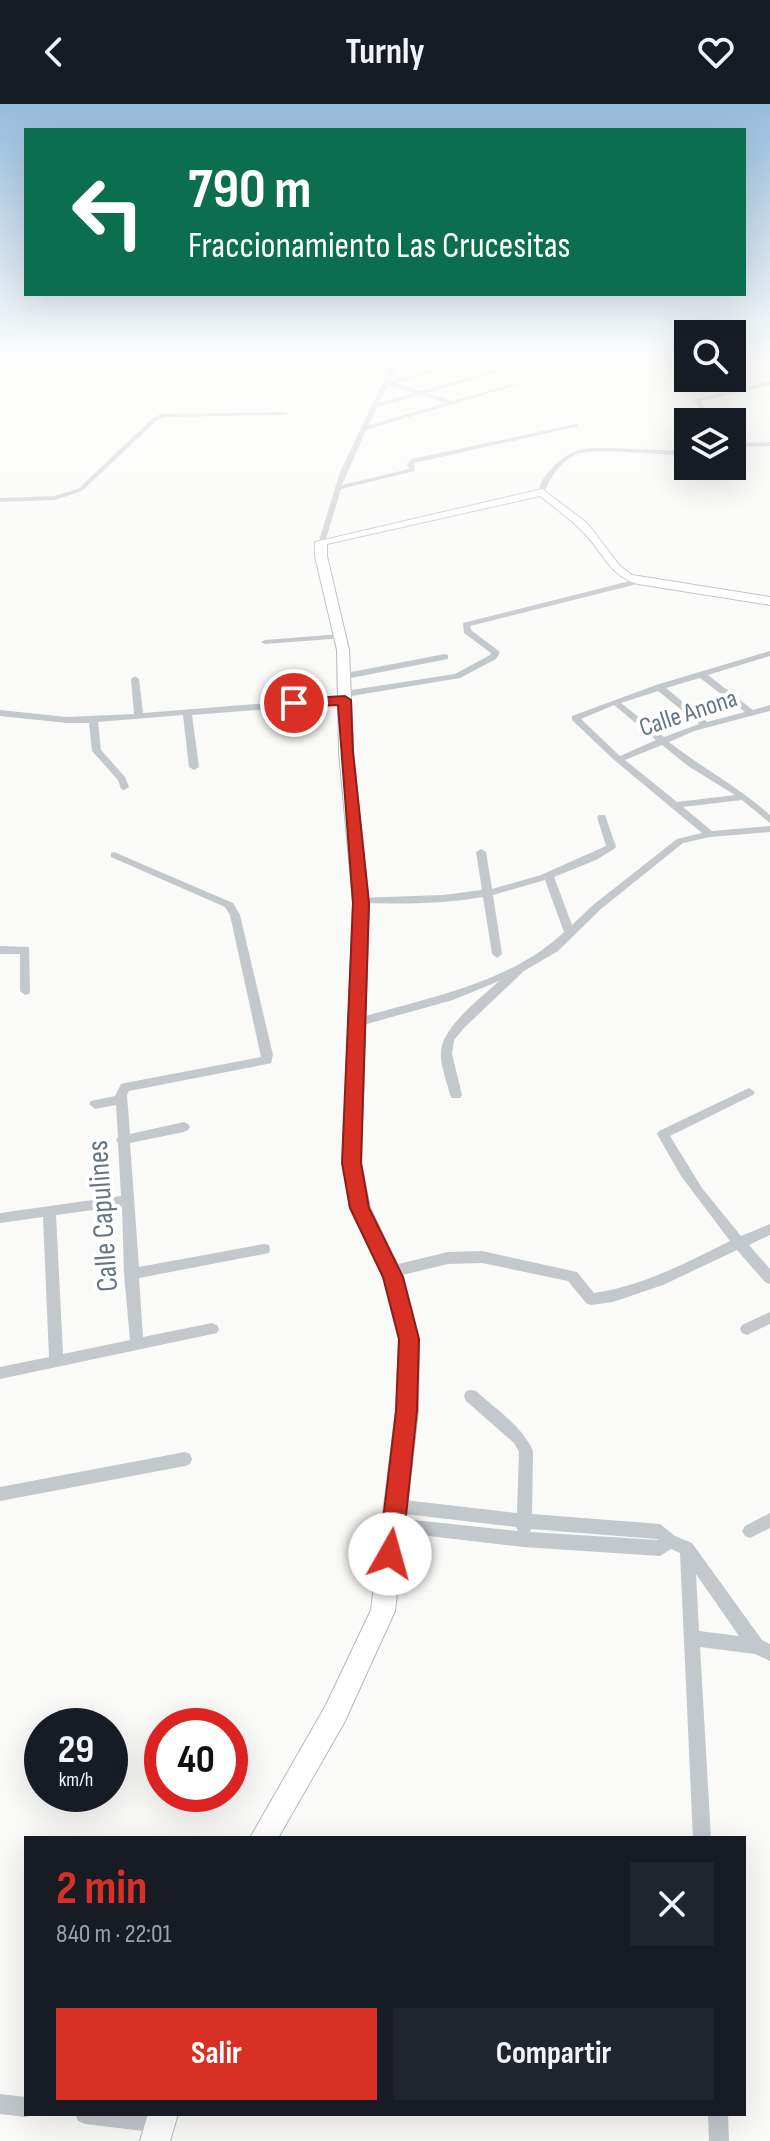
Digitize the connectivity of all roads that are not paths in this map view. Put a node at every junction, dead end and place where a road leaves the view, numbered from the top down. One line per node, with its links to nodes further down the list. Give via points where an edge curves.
1 (116, 456): 7 (street, via 80,490 55,498)
2 (352, 456): 5 (street)
3 (435, 456): 5 (street, via 412,461 413,470)
4 (569, 456): 6 (street, via 549,475)
5 (338, 488): 8 (street)
6 (542, 492): 8 (street); 9 (street, via 595,537 620,574)
7 (0, 500)
8 (321, 542): 11 (street)
9 (638, 581): 10 (street); 19 (street, via 466,625 496,652 493,657 457,676)
10 (770, 601)
11 (341, 636): 12 (street); 16 (street)
12 (265, 642)
13 (770, 653): 15 (street)
14 (445, 657): 16 (street)
15 (701, 674): 18 (street); 24 (street)
16 (346, 676): 19 (street)
17 (135, 679): 25 (street)
18 (659, 687): 20 (street); 27 (street)
19 (345, 697): 22 (street); 42 (street)
20 (615, 702): 28 (street); 29 (street, via 575,718)
21 (770, 708): 24 (street, Calle Anona)
22 (187, 712): 25 (street); 30 (street)
23 (0, 713): 26 (street)
24 (753, 714): 27 (street, Calle Anona)
25 (139, 716): 26 (street)
26 (93, 720): 31 (street, via 97,751)
27 (705, 725): 28 (street, Calle Anona)
28 (665, 740): 29 (street, Calle Anona); 32 (street, via 691,764)
29 (620, 759): 33 (street)
30 (194, 767)
31 (124, 787)
32 (744, 797): 33 (street); 35 (street)
33 (676, 805): 37 (street)
34 (602, 817): 40 (street, via 611,847)
35 (770, 820)
36 (770, 829): 37 (street)
37 (710, 834): 43 (street, via 668,847)
38 (481, 852): 41 (street)
39 (114, 855): 50 (street, via 229,905 267,1060)
40 (549, 877): 41 (street); 43 (street)
41 (489, 895): 42 (street); 45 (street)
42 (361, 900): 48 (street)
43 (569, 931): 46 (street, via 554,948)
44 (0, 950): 47 (street, via 25,950)
45 (497, 954)
46 (520, 968): 48 (street, via 449,997); 51 (street, via 449,1039 446,1054)
47 (25, 991)
48 (356, 1023): 61 (street, via 352,1163 360,1208)
49 (749, 1092): 59 (street, via 663,1134)
50 (123, 1094): 52 (street); 54 (street, Calle Capulines)
51 (456, 1095)
52 (95, 1104)
53 (184, 1127): 54 (street)
54 (122, 1140): 55 (street, Calle Capulines)
55 (126, 1200): 56 (street); 62 (street, Calle Capulines)
56 (49, 1211): 57 (street); 68 (street)
57 (0, 1218)
58 (770, 1229): 59 (street)
59 (738, 1242): 61 (street, via 664,1278 606,1298 591,1299 572,1276 482,1257 448,1258); 63 (street)
60 (264, 1249): 62 (street)
61 (390, 1272): 73 (street, via 409,1339)
62 (131, 1274): 67 (street, Calle Capulines)
63 (770, 1278)
64 (770, 1318): 66 (street)
65 (212, 1329): 67 (street)
66 (747, 1329)
67 (137, 1343): 68 (street)
68 (56, 1361): 69 (street)
69 (0, 1373)
70 (471, 1396): 75 (street, via 519,1438 526,1451)
71 (185, 1459): 72 (street)
72 (0, 1494)
73 (395, 1515): 75 (street); 77 (street); 82 (street, via 383,1611 335,1714)
74 (770, 1520): 76 (street)
75 (525, 1521): 77 (street); 78 (street, via 660,1532)
76 (750, 1531)
77 (523, 1539): 78 (street, via 660,1548)
78 (670, 1541): 79 (street)
79 (687, 1548): 80 (street); 81 (street)
80 (692, 1638): 81 (street); 83 (street)
81 (763, 1649)
82 (264, 1836)
83 (702, 1836)
84 (0, 2104): 85 (street)
85 (24, 2107)
86 (97, 2116): 88 (street)
87 (718, 2116): 89 (street)
88 (159, 2126)
89 (719, 2141)

